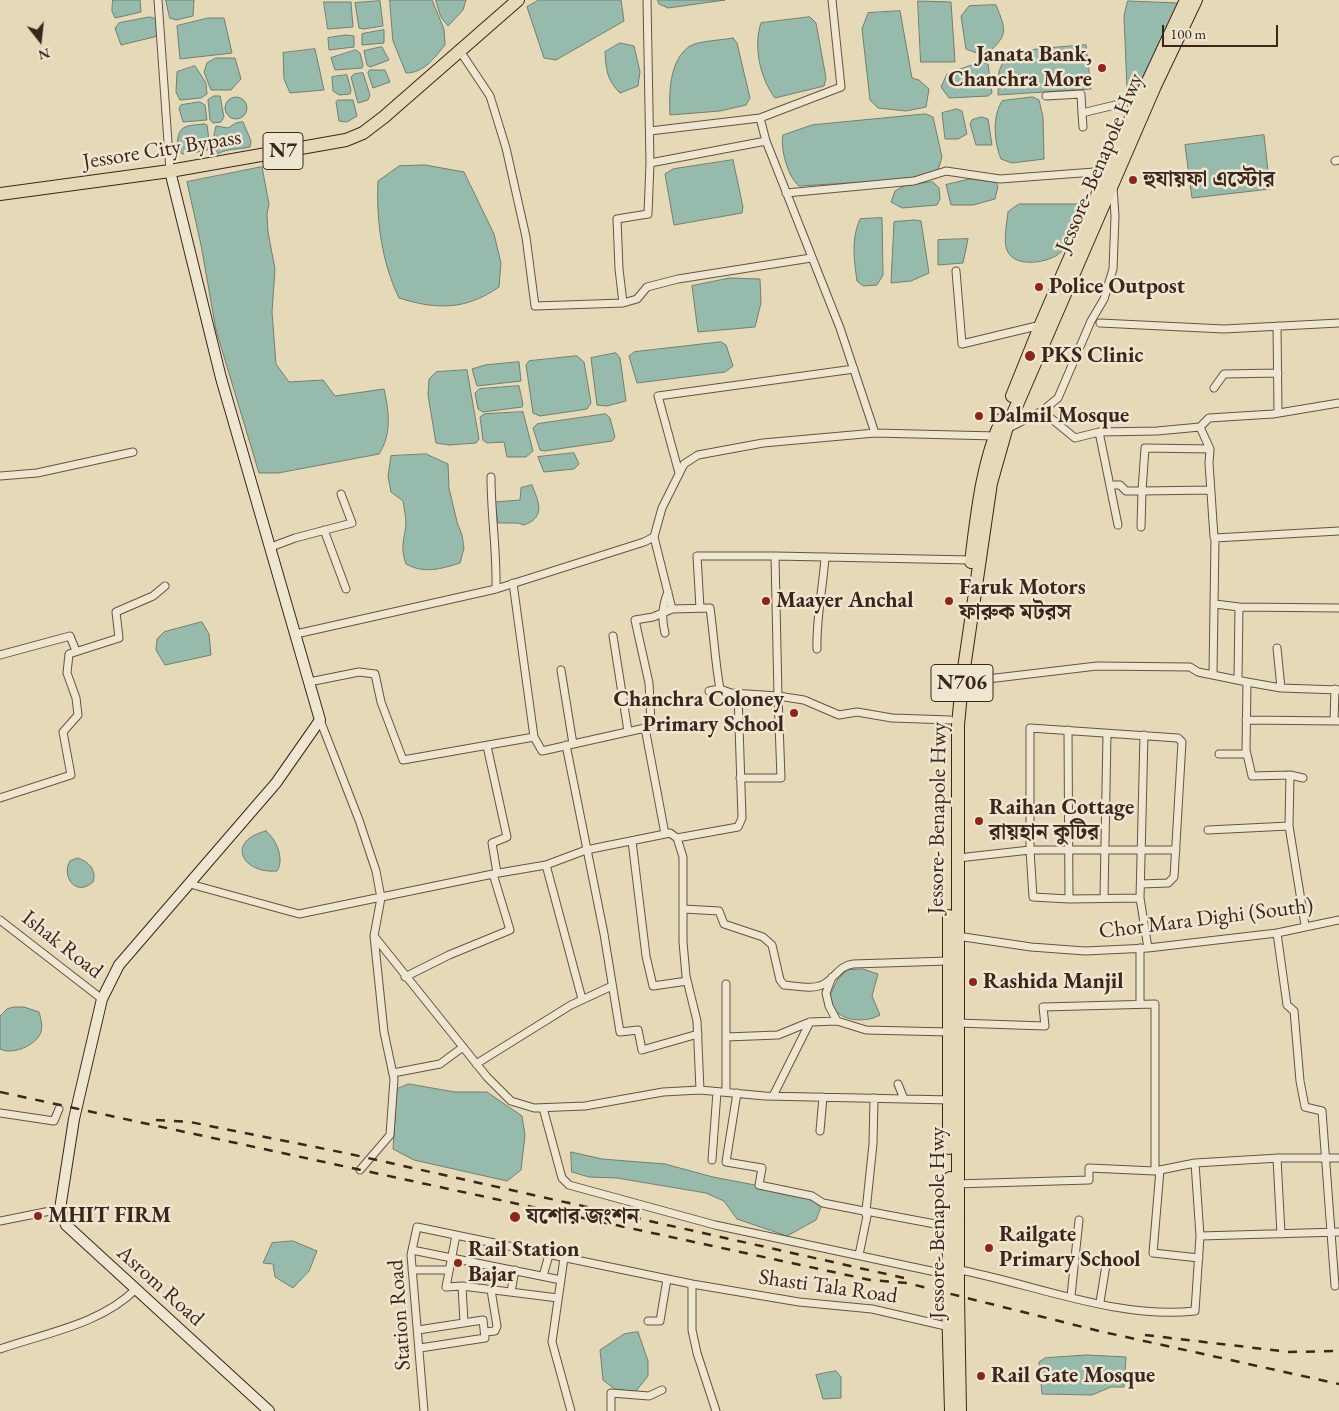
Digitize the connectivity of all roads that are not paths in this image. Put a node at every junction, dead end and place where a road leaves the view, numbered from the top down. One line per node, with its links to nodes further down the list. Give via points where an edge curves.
1 (158, 0): 16 (street)
2 (518, 0): 7 (highway, Jessore City Bypass / N7)
3 (647, 0): 13 (street)
4 (832, 0): 11 (street, via 842,87)
5 (1186, 0): 17 (highway, Jessore- Benapole Hwy / N706, via 1157,58)
6 (1196, 0): 17 (highway, Jessore- Benapole Hwy / N706)
7 (460, 51): 16 (highway, Jessore City Bypass / N7, via 363,133 346,140); 22 (street, via 490,96 506,148 526,237 536,306)
8 (1046, 96): 10 (street, via 1081,94)
9 (1115, 105): 10 (street)
10 (1082, 113): 12 (street)
11 (760, 118): 13 (street); 14 (street)
12 (1083, 127)
13 (650, 131): 15 (street)
14 (766, 141): 15 (street); 18 (street)
15 (650, 163): 22 (street, via 648,214 617,219)
16 (170, 171): 19 (highway, Jessore City Bypass / N7); 53 (street, via 221,378)
17 (1111, 177): 18 (street, via 1000,179 946,171 914,181); 25 (highway, Jessore- Benapole Hwy / N706); 31 (street, via 1115,216 1113,269 1104,299 1087,329 1058,398); 34 (highway, Jessore- Benapole Hwy / N706)
18 (786, 193): 20 (street)
19 (0, 194)
20 (811, 258): 22 (street, via 678,279 647,287 637,298); 27 (street)
21 (956, 271): 25 (street, via 962,344)
22 (623, 303)
23 (1100, 323): 26 (street, via 1224,329)
24 (1339, 323): 26 (street)
25 (1041, 324): 37 (highway, Jessore- Benapole Hwy / N706)
26 (1277, 326): 28 (street)
27 (854, 369): 36 (street); 40 (street, via 658,396)
28 (1278, 373): 29 (street, via 1224,374); 32 (street)
29 (1214, 388)
30 (1339, 403): 32 (street)
31 (1042, 411): 34 (street); 35 (street, via 1075,438)
32 (1278, 413): 33 (street, via 1209,418)
33 (1200, 427): 35 (street); 38 (street)
34 (1006, 430): 37 (street); 78 (highway, Jessore- Benapole Hwy / N706, via 991,483)
35 (1099, 432): 43 (street)
36 (875, 433): 37 (street); 40 (street, via 763,443 698,455 684,464)
37 (994, 437): 56 (highway, Jessore- Benapole Hwy / N706, via 981,490)
38 (1210, 449): 44 (street); 45 (street, via 1145,448)
39 (133, 452): 41 (street, via 37,473)
40 (679, 473): 51 (street, via 662,508)
41 (0, 476)
42 (491, 477): 60 (street)
43 (1110, 485): 45 (street); 47 (street)
44 (1210, 490): 45 (street); 52 (street)
45 (1142, 492): 48 (street)
46 (341, 494): 49 (street, via 352,523)
47 (1118, 525)
48 (1141, 527)
49 (324, 530): 53 (street); 59 (street)
50 (1339, 531): 62 (street, via 1215,538)
51 (654, 537): 57 (street); 61 (street)
52 (1214, 537)
53 (271, 547): 68 (street)
54 (775, 556): 55 (street); 64 (street, via 697,556); 85 (street)
55 (825, 557): 56 (street); 71 (street, via 822,604 816,627)
56 (971, 560): 87 (highway, Jessore- Benapole Hwy / N706)
57 (513, 583): 60 (street); 95 (street)
58 (164, 586): 72 (street, via 153,596 116,612 119,638)
59 (346, 589)
60 (496, 589): 68 (street)
61 (668, 592): 66 (street); 67 (street, via 663,604)
62 (1214, 604): 63 (street); 75 (street)
63 (1239, 607): 65 (street); 76 (street)
64 (700, 608): 66 (street); 81 (street, via 710,608)
65 (1339, 608)
66 (672, 610): 90 (street, via 635,620 649,683 651,723)
67 (665, 632)
68 (296, 634): 77 (street)
69 (614, 636): 92 (street)
70 (1277, 648): 80 (street)
71 (817, 649)
72 (76, 651): 73 (street, via 70,636); 103 (street, via 69,654 67,673 78,715 63,732 71,775)
73 (0, 655)
74 (561, 670): 96 (street)
75 (1213, 674): 76 (street); 78 (street, via 1190,668 1097,666)
76 (1238, 679): 79 (street)
77 (309, 682): 86 (street); 97 (street, via 359,672 375,674 381,702 403,760)
78 (962, 682): 115 (highway, Jessore- Benapole Hwy / N706, via 958,734)
79 (1247, 682): 80 (street); 88 (street)
80 (1281, 688): 82 (street)
81 (720, 689): 83 (street); 84 (street)
82 (1337, 689): 89 (street)
83 (709, 691)
84 (738, 694): 85 (street); 101 (street)
85 (778, 696): 87 (street, via 804,700 839,716 857,712 892,718); 101 (street, via 782,778)
86 (320, 720): 118 (street, via 276,783); 120 (street, via 359,820 376,871)
87 (950, 720): 133 (highway, Jessore- Benapole Hwy / N706)
88 (1246, 720): 89 (street); 99 (street)
89 (1336, 721)
90 (645, 728): 92 (street); 106 (street)
91 (1068, 730): 93 (street); 110 (street, via 1034,728 1030,731); 111 (street)
92 (628, 731): 96 (street)
93 (1107, 734): 94 (street); 114 (street)
94 (1144, 735): 112 (street); 113 (street, via 1181,739)
95 (534, 737): 96 (street, via 542,751); 97 (street)
96 (570, 745): 109 (street)
97 (487, 746): 117 (street, via 507,837 492,843)
98 (1219, 754): 99 (street)
99 (1247, 754): 100 (street, via 1252,776)
100 (1290, 775): 102 (street); 104 (street)
101 (740, 778): 107 (street, via 742,818 738,827)
102 (1304, 778)
103 (0, 798)
104 (1289, 826): 105 (street); 127 (street)
105 (1208, 830)
106 (665, 834): 107 (street, via 670,833); 108 (street)
107 (677, 838): 124 (street, via 683,858)
108 (632, 841): 109 (street); 136 (street, via 646,956 653,986)
109 (586, 850): 116 (street); 138 (street)
110 (1030, 850): 111 (street); 115 (street); 123 (street, via 1033,897)
111 (1068, 850): 114 (street); 123 (street)
112 (1142, 850): 113 (street); 114 (street); 119 (street)
113 (1176, 850): 119 (street, via 1172,880)
114 (1104, 851): 121 (street)
115 (958, 858): 130 (highway, Jessore- Benapole Hwy / N706)
116 (546, 865): 117 (street); 140 (street)
117 (495, 873): 120 (street); 135 (street, via 510,930)
118 (190, 884): 120 (street, via 299,914); 139 (street, via 120,965)
119 (1141, 884): 122 (street)
120 (380, 898): 129 (street)
121 (1104, 898): 122 (street); 123 (street)
122 (1140, 898): 132 (street)
123 (1069, 899)
124 (684, 909): 134 (street, via 719,910 724,924 763,937 772,945 784,985 812,987 824,984); 136 (street)
125 (0, 920): 139 (street, Ishak Road)
126 (1339, 920): 127 (street, Chor Mara Dighi (South))
127 (1305, 926): 128 (street, Chor Mara Dighi (South))
128 (1277, 933): 132 (street, Chor Mara Dighi (South)); 165 (street, via 1287,1005 1294,1011 1305,1107 1322,1112)
129 (374, 936): 135 (street); 149 (street, via 384,1032)
130 (957, 936): 131 (street, Chor Mara Dighi (South), via 1085,951); 144 (highway, Jessore- Benapole Hwy / N706)
131 (1140, 948): 132 (street, Chor Mara Dighi (South)); 141 (street)
132 (1148, 948)
133 (948, 961): 134 (street, via 853,964 844,966); 144 (highway, Jessore- Benapole Hwy / N706)
134 (832, 976): 142 (street, via 826,993)
135 (405, 977): 147 (street)
136 (687, 981): 145 (street, via 698,1021)
137 (726, 984): 146 (street)
138 (612, 986): 140 (street); 145 (street, via 620,1032 638,1030 642,1050)
139 (102, 999): 172 (street, via 75,1114)
140 (582, 999): 148 (street)
141 (1140, 1004): 144 (street, via 1043,1006 1045,1026); 170 (street, via 1155,1004)
142 (837, 1020): 143 (street); 144 (street, via 866,1030)
143 (810, 1022): 146 (street, via 778,1035); 155 (street)
144 (953, 1028): 159 (highway, Jessore- Benapole Hwy / N706)
145 (698, 1034): 151 (street)
146 (726, 1037): 153 (street)
147 (463, 1047): 148 (street); 149 (street, via 440,1064)
148 (476, 1064): 160 (street, via 511,1101)
149 (393, 1073): 169 (street, via 390,1134)
150 (898, 1084): 158 (street)
151 (700, 1090): 152 (street); 160 (street, via 663,1092 585,1106)
152 (717, 1092): 153 (street); 167 (street)
153 (726, 1092): 154 (street)
154 (737, 1093): 155 (street); 182 (street, via 726,1162 762,1168 759,1185 864,1211 867,1216)
155 (774, 1096): 156 (street)
156 (823, 1097): 157 (street); 163 (street)
157 (874, 1098): 158 (street); 175 (street, via 866,1211)
158 (904, 1099): 159 (street)
159 (953, 1100): 171 (highway, Jessore- Benapole Hwy / N706)
160 (543, 1108): 182 (street, via 562,1178 569,1185 715,1225)
161 (59, 1109): 162 (street, via 54,1121)
162 (0, 1113)
163 (820, 1131)
164 (1277, 1158): 165 (street); 168 (street); 177 (street)
165 (1326, 1158): 166 (street); 176 (street)
166 (1339, 1158)
167 (712, 1160)
168 (1195, 1163): 170 (street); 179 (street)
169 (360, 1170)
170 (1157, 1170): 171 (street, via 1089,1168 1089,1180); 185 (street, via 1153,1253)
171 (954, 1184): 175 (highway, Jessore- Benapole Hwy / N706)
172 (60, 1209): 174 (street); 197 (street, Asrom Road, via 66,1225)
173 (1080, 1220): 200 (street)
174 (0, 1221)
175 (954, 1227): 190 (highway, Jessore- Benapole Hwy / N706)
176 (1335, 1232): 177 (street); 196 (street)
177 (1281, 1234): 179 (street)
178 (456, 1235): 180 (street, Station Road, via 418,1227); 181 (street, Station Road); 183 (street)
179 (1200, 1236): 185 (street)
180 (412, 1250): 183 (street); 187 (street, Station Road)
181 (549, 1255): 184 (street, Station Road); 191 (street)
182 (859, 1255): 190 (street)
183 (452, 1257): 188 (street); 189 (street)
184 (564, 1258): 192 (street, Station Road); 193 (street)
185 (1199, 1258): 202 (street, via 1195,1311 1170,1314)
186 (1106, 1265): 202 (street)
187 (412, 1270): 188 (street); 206 (street, Station Road)
188 (449, 1270): 195 (street, via 446,1287)
189 (515, 1270): 191 (street); 199 (street)
190 (953, 1272): 200 (street); 205 (highway, Jessore- Benapole Hwy / N706); 205 (highway, Jessore- Benapole Hwy / N706, via 948,1304)
191 (543, 1276): 193 (street)
192 (667, 1279): 194 (street, Station Road); 203 (street, via 660,1321)
193 (561, 1280): 201 (street)
194 (692, 1284): 205 (street, Shasti Tala Road, via 799,1302 872,1309); 215 (street, via 692,1330)
195 (462, 1286): 198 (street); 204 (street)
196 (1335, 1286)
197 (136, 1289): 209 (street, via 121,1304 79,1323); 211 (street, Asrom Road)
198 (491, 1290): 199 (street); 207 (street, via 497,1326 495,1331)
199 (511, 1292): 201 (street)
200 (1071, 1296): 202 (street)
201 (558, 1298): 213 (street, via 552,1342)
202 (1100, 1302)
203 (648, 1321)
204 (464, 1323): 206 (street); 207 (street, via 483,1320)
205 (953, 1327): 216 (highway, N706); 217 (highway, Jessore- Benapole Hwy / N706)
206 (418, 1330): 208 (street, Station Road)
207 (485, 1332): 208 (street, via 485,1338)
208 (420, 1348): 212 (street, Station Road)
209 (0, 1349)
210 (662, 1390): 214 (street, via 650,1396 611,1393)
211 (269, 1411)
212 (424, 1411)
213 (571, 1411)
214 (611, 1411)
215 (716, 1411)
216 (951, 1411)
217 (960, 1411)

